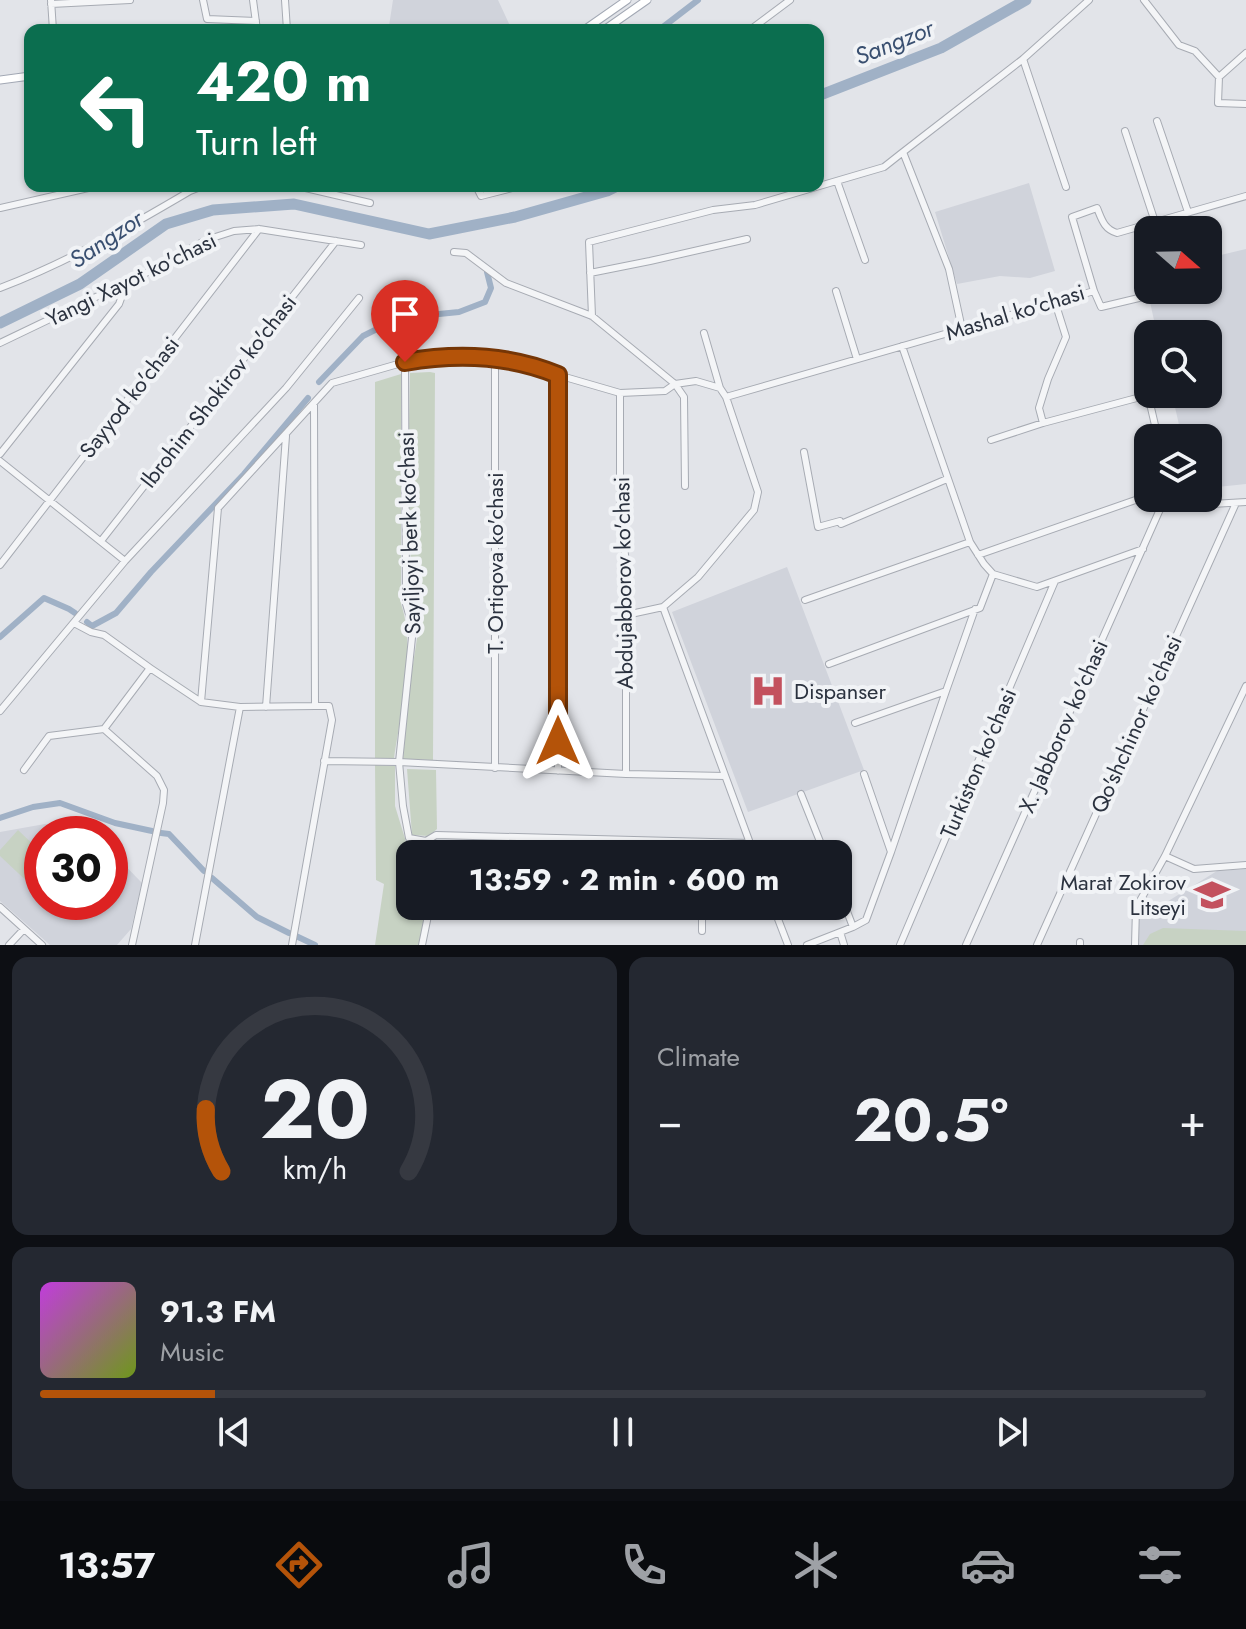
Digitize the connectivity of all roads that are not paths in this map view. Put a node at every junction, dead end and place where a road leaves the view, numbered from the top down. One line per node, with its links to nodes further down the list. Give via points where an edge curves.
1 (130, 0): 10 (street)
2 (203, 0): 11 (street, via 207,19)
3 (253, 0): 11 (street)
4 (285, 0): 14 (street)
5 (627, 0): 15 (main road)
6 (647, 0): 16 (main road)
7 (790, 0): 17 (street)
8 (1089, 0): 19 (street)
9 (1144, 0): 21 (street, via 1179,45 1195,51)
10 (51, 2): 12 (street)
11 (256, 21): 13 (street)
12 (53, 24)
13 (256, 24)
14 (287, 24)
15 (593, 24)
16 (613, 24)
17 (758, 24)
18 (1246, 53): 21 (street)
19 (1023, 59): 26 (street); 29 (street)
20 (24, 77): 22 (main road)
21 (1219, 77): 23 (street, via 1218,103)
22 (0, 80)
23 (1246, 104)
24 (1157, 121): 39 (street)
25 (1125, 131): 40 (street)
26 (903, 152): 27 (street, via 884,167); 58 (street, via 949,269)
27 (837, 181): 28 (street); 48 (street)
28 (824, 185)
29 (1066, 187)
30 (71, 192): 38 (street)
31 (188, 192): 51 (street, via 116,234)
32 (323, 192): 37 (street)
33 (479, 192): 34 (street)
34 (497, 192)
35 (799, 192): 49 (street, via 589,242)
36 (1246, 196): 39 (street, Mashal ko'chasi)
37 (370, 203)
38 (0, 208)
39 (1188, 212): 41 (street, Mashal ko'chasi)
40 (1153, 216)
41 (1175, 216)
42 (1134, 228): 53 (street, Mashal ko'chasi, via 1109,230 1097,208 1072,217)
43 (259, 229): 45 (street, Yangi Xayot ko'chasi); 50 (street, Yangi Xayot ko'chasi, via 206,240); 81 (street, Sayyod ko'chasi)
44 (747, 239): 49 (street)
45 (336, 241): 46 (street, Yangi Xayot ko'chasi); 86 (street, Ibrohim Shokirov ko'chasi)
46 (361, 245)
47 (454, 252): 57 (street, via 466,253 506,283)
48 (865, 260)
49 (590, 273): 57 (street)
50 (127, 282): 60 (street, Yangi Xayot ko'chasi); 76 (street, via 119,304)
51 (0, 288)
52 (836, 291): 63 (street)
53 (1094, 291): 55 (street, via 1101,307); 56 (street, Mashal ko'chasi)
54 (359, 298): 90 (street, Ibrohim Shokirov ko'chasi, via 286,388)
55 (1134, 299)
56 (1055, 302): 58 (street, Mashal ko'chasi); 71 (street, via 1066,337 1039,408)
57 (592, 316): 66 (street)
58 (962, 329): 61 (street, Mashal ko'chasi)
59 (704, 333): 67 (street)
60 (0, 343)
61 (902, 346): 63 (street, Mashal ko'chasi); 78 (street)
62 (495, 358): 64 (street); 65 (street); 112 (street, T. Ortiqova ko'chasi)
63 (857, 359): 69 (street, Mashal ko'chasi)
64 (405, 362): 70 (street, via 332,383); 111 (street, Sayiljoyi berk ko'chasi, via 406,604 413,628)
65 (558, 375): 68 (street); 114 (street)
66 (675, 384): 67 (street, via 696,381); 68 (street, via 665,391); 79 (street, via 684,397)
67 (720, 388): 69 (street)
68 (620, 393): 97 (street, Abdujabborov ko'chasi)
69 (726, 397): 95 (street, via 758,492 754,510 698,577)
70 (314, 405): 73 (street); 104 (street)
71 (1043, 423): 72 (street, via 1148,395); 74 (street)
72 (1155, 424)
73 (286, 436): 103 (street, via 218,508); 106 (street)
74 (991, 440)
75 (804, 452): 78 (street, via 818,527 841,524)
76 (0, 454)
77 (0, 461): 81 (street)
78 (947, 479): 87 (street)
79 (685, 486)
80 (1134, 500): 89 (street)
81 (49, 501): 86 (street); 91 (street, Sayyod ko'chasi)
82 (1246, 502): 83 (street)
83 (1236, 503): 84 (street); 147 (street, Qo'shchinor ko'chasi)
84 (1222, 504)
85 (1159, 512): 88 (street, X. Jabborov ko'chasi)
86 (101, 541): 90 (street)
87 (970, 542): 89 (street); 94 (street)
88 (1143, 549): 93 (street); 146 (street, X. Jabborov ko'chasi)
89 (978, 555): 92 (street)
90 (125, 561): 98 (street, Ibrohim Shokirov ko'chasi)
91 (0, 565)
92 (993, 574): 93 (street, via 1037,587); 96 (street)
93 (1055, 581): 145 (street, Turkiston ko'chasi)
94 (805, 600)
95 (663, 607): 97 (street); 117 (street)
96 (975, 609): 99 (street); 102 (street)
97 (626, 615): 115 (street, Abdujabborov ko'chasi)
98 (74, 623): 100 (street, via 104,635); 107 (street, Ibrohim Shokirov ko'chasi)
99 (829, 664)
100 (150, 668): 103 (street); 109 (street)
101 (1246, 686): 125 (street)
102 (946, 691): 108 (street); 124 (street)
103 (201, 702): 105 (street)
104 (315, 706): 106 (street); 110 (street, via 329,706 332,720)
105 (240, 707): 106 (street); 139 (street)
106 (266, 707)
107 (0, 711)
108 (855, 723)
109 (104, 729): 113 (street, via 49,736); 138 (street, via 157,776 164,790)
110 (324, 761): 111 (street); 140 (street)
111 (399, 762): 112 (street); 119 (street, Sayiljoyi berk ko'chasi, via 409,838)
112 (495, 768): 114 (street)
113 (24, 770)
114 (558, 771): 115 (street)
115 (626, 774): 117 (street)
116 (864, 774): 124 (street)
117 (725, 776): 122 (street)
118 (801, 794): 123 (street)
119 (420, 840)
120 (428, 840): 121 (street, via 436,835)
121 (626, 840)
122 (749, 840)
123 (819, 840)
124 (891, 852): 132 (street, via 866,920)
125 (1165, 856): 126 (street, via 1194,869); 148 (street, via 1136,908)
126 (1246, 865)
127 (0, 907): 133 (street)
128 (427, 920): 141 (street)
129 (702, 920): 134 (street)
130 (778, 920): 142 (street)
131 (850, 920): 132 (street)
132 (853, 927): 135 (street)
133 (24, 929): 136 (street); 137 (street)
134 (702, 931)
135 (840, 932): 143 (street); 144 (street)
136 (9, 945)
137 (42, 945)
138 (132, 945)
139 (195, 945)
140 (292, 945)
141 (422, 945)
142 (788, 945)
143 (807, 945)
144 (844, 945)
145 (900, 945)
146 (966, 945)
147 (1037, 945)
148 (1135, 945)

